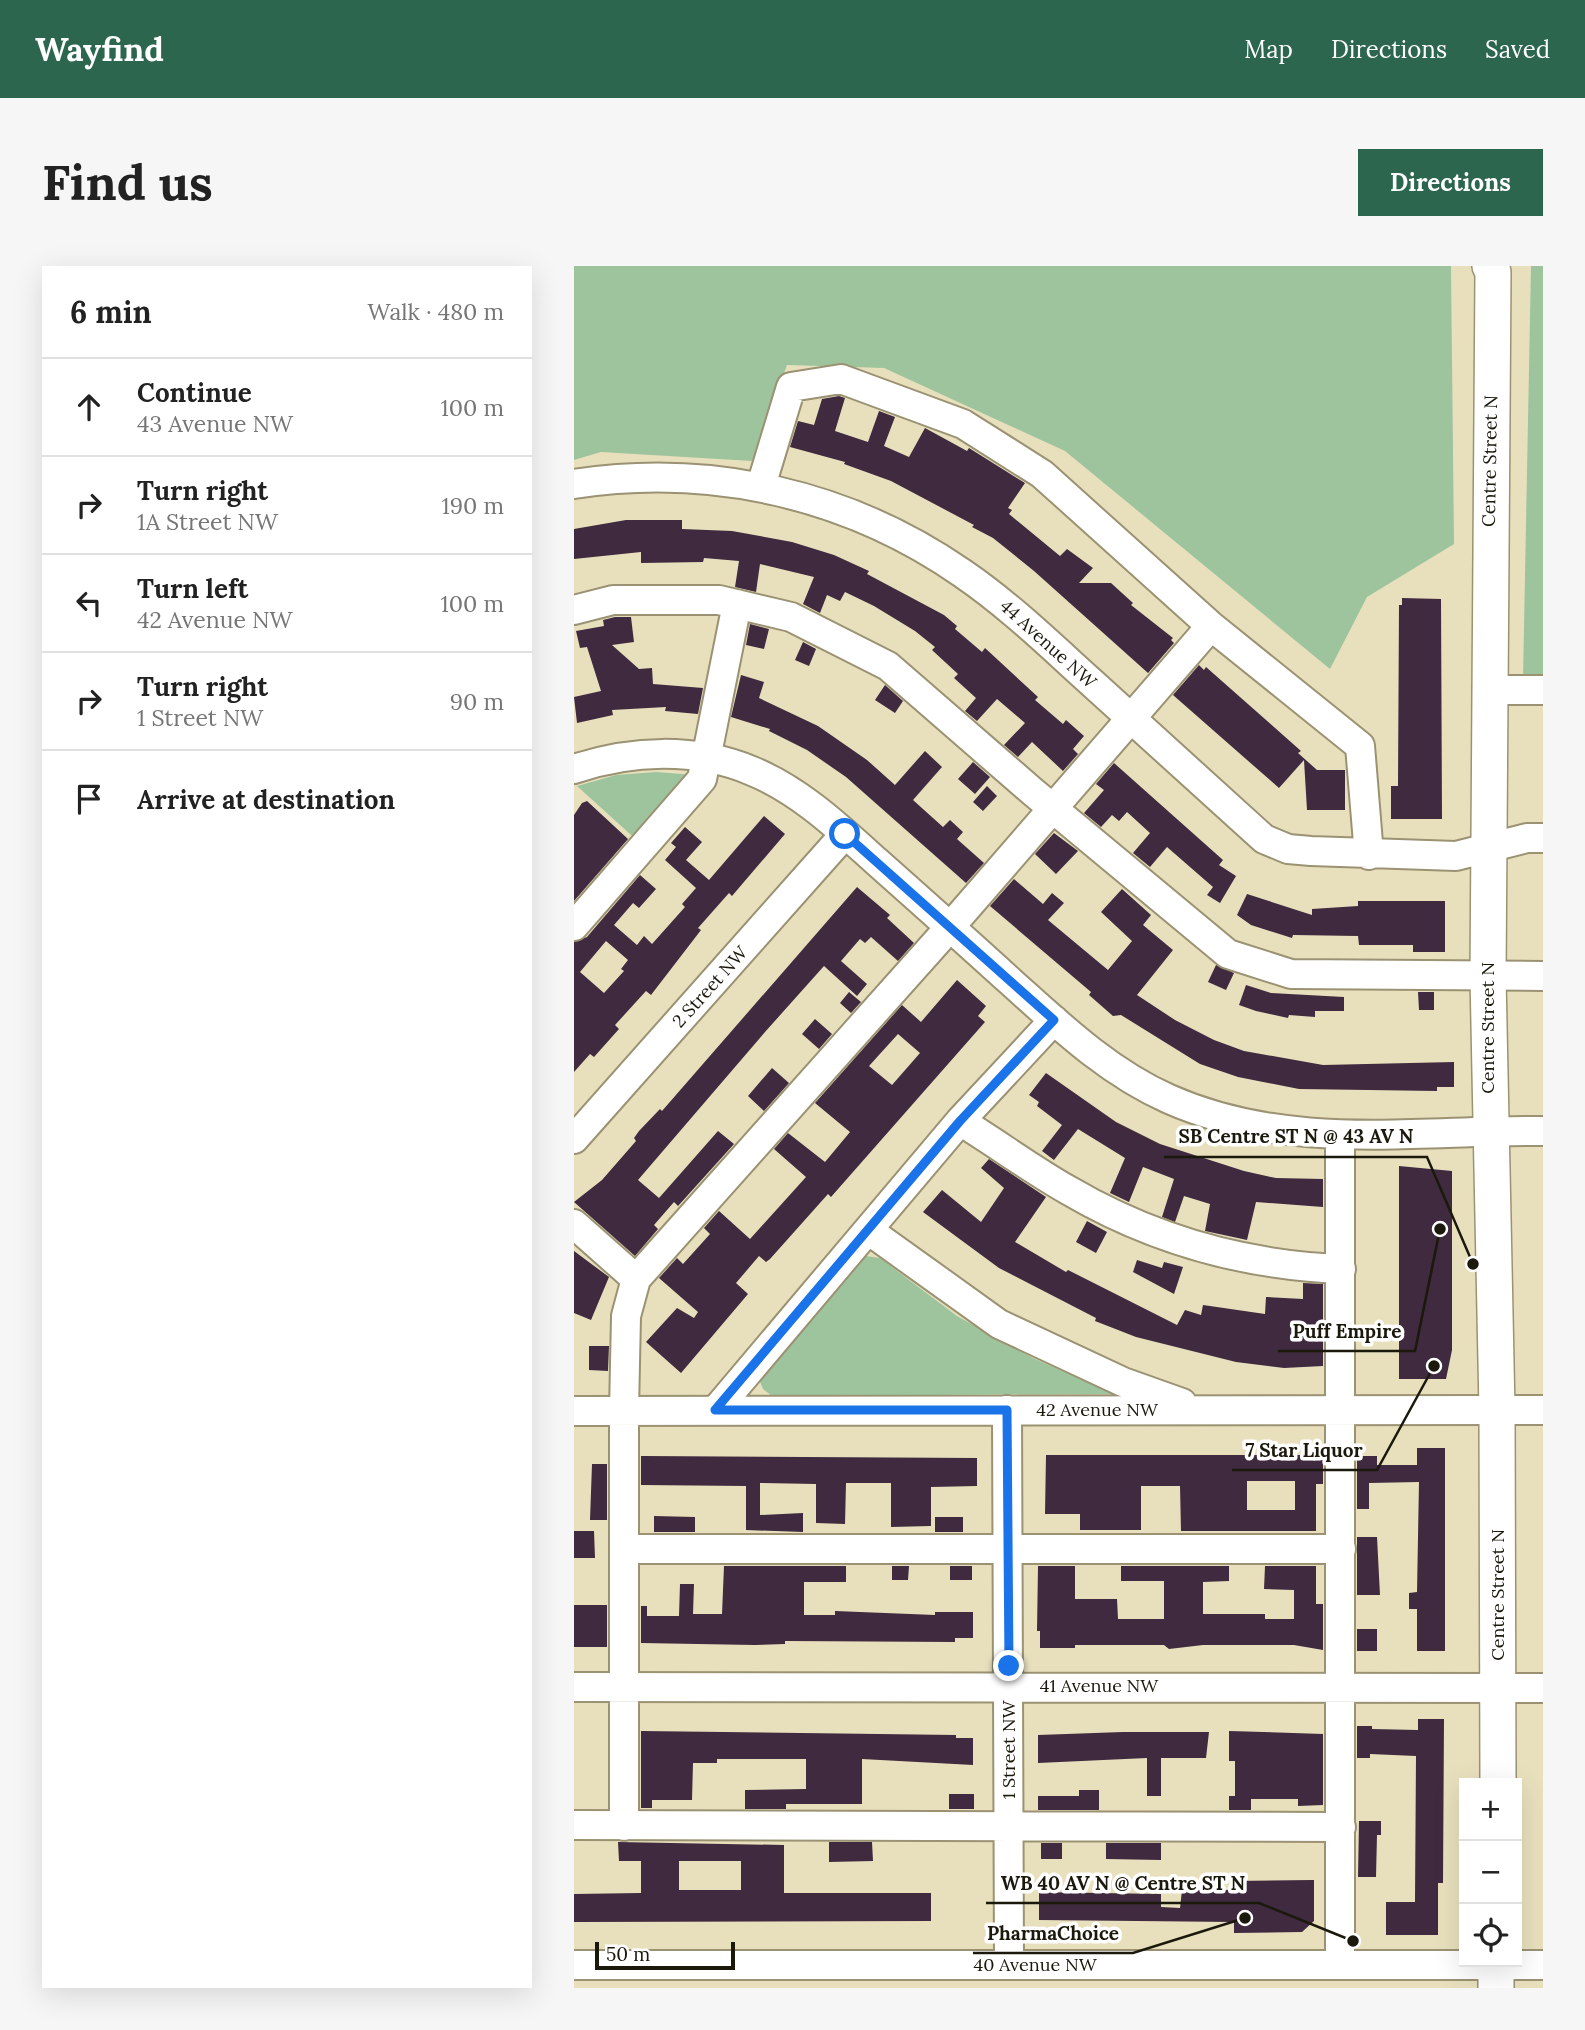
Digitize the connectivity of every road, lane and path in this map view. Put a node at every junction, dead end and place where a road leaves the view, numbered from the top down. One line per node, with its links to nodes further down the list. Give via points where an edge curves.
1 (1494, 268): 7 (main road, Centre Street N)
2 (574, 484): 3 (street, 44 Avenue NW, via 687,477)
3 (761, 486): 6 (street, via 791,387 841,379 963,424 1042,474); 9 (street, 44 Avenue NW, via 835,507 934,554 991,594)
4 (737, 604): 5 (street, via 613,600); 10 (street); 12 (street, via 791,617 888,666)
5 (574, 610)
6 (1211, 626): 9 (street); 16 (street, via 1360,746)
7 (1488, 690): 8 (street); 15 (main road, Centre Street N)
8 (1543, 690)
9 (1131, 718): 12 (street); 16 (street, 44 Avenue NW, via 1264,839 1287,849)
10 (708, 758): 11 (street, via 640,755); 13 (street, via 788,789); 17 (street, via 702,779)
11 (574, 769)
12 (1053, 809): 18 (street); 20 (street, via 1228,954 1291,974)
13 (845, 834): 18 (street); 26 (street, 2 Street NW)
14 (1543, 838): 15 (street, 44 Avenue NW)
15 (1488, 846): 16 (street, 44 Avenue NW, via 1456,856); 20 (main road, Centre Street N)
16 (1369, 855)
17 (574, 926)
18 (950, 927): 21 (street); 30 (street)
19 (1543, 976): 20 (street)
20 (1488, 977): 23 (main road, Centre Street N)
21 (1054, 1020): 22 (street); 25 (street, via 1118,1073 1186,1106 1250,1126)
22 (960, 1121): 28 (street); 29 (street, via 1068,1191 1148,1231 1233,1258)
23 (1489, 1131): 24 (street); 25 (street); 35 (main road, Centre Street N)
24 (1543, 1131)
25 (1340, 1135): 29 (street)
26 (574, 1139)
27 (574, 1224): 30 (street)
28 (868, 1230): 31 (street); 33 (street, 42 Avenue NW, via 999,1324 1123,1382)
29 (1341, 1269): 34 (street)
30 (636, 1279): 38 (street, via 626,1316)
31 (715, 1410): 32 (street, 42 Avenue NW); 38 (street, 42 Avenue NW)
32 (1007, 1410): 33 (street, 42 Avenue NW); 39 (street, 1 Street NW)
33 (1200, 1410): 34 (street, 42 Avenue NW)
34 (1342, 1410): 35 (street, 42 Avenue NW); 41 (street)
35 (1497, 1410): 36 (street, 42 Avenue NW); 46 (main road, Centre Street N)
36 (1543, 1410)
37 (574, 1411): 38 (street, 42 Avenue NW)
38 (624, 1411): 40 (street)
39 (1008, 1548): 40 (street); 41 (street); 43 (street, 1 Street NW)
40 (625, 1549): 42 (street)
41 (1341, 1549): 45 (street)
42 (625, 1686): 43 (street, 41 Avenue NW); 44 (street, 41 Avenue NW); 50 (street)
43 (1008, 1686): 45 (street, 41 Avenue NW); 51 (street, 1 Street NW)
44 (574, 1687)
45 (1341, 1687): 46 (street, 41 Avenue NW); 52 (street)
46 (1498, 1687): 47 (street, 41 Avenue NW); 48 (main road, Centre Street N)
47 (1543, 1688)
48 (1498, 1778)
49 (574, 1825): 50 (street)
50 (624, 1826): 51 (street)
51 (1009, 1826): 52 (street); 54 (street, 1 Street NW)
52 (1341, 1827): 57 (street)
53 (574, 1965): 61 (street, 40 Avenue NW)
54 (1009, 1965): 58 (street, 40 Avenue NW); 59 (street, 40 Avenue NW)
55 (1543, 1965): 56 (street, 40 Avenue NW)
56 (1496, 1972): 57 (street, 40 Avenue NW)
57 (1366, 1974): 60 (street, 40 Avenue NW)
58 (946, 1976): 62 (street, 40 Avenue NW)
59 (1084, 1976): 60 (street, 40 Avenue NW)
60 (1219, 1976)
61 (672, 1977): 62 (street, 40 Avenue NW)
62 (811, 1977)

